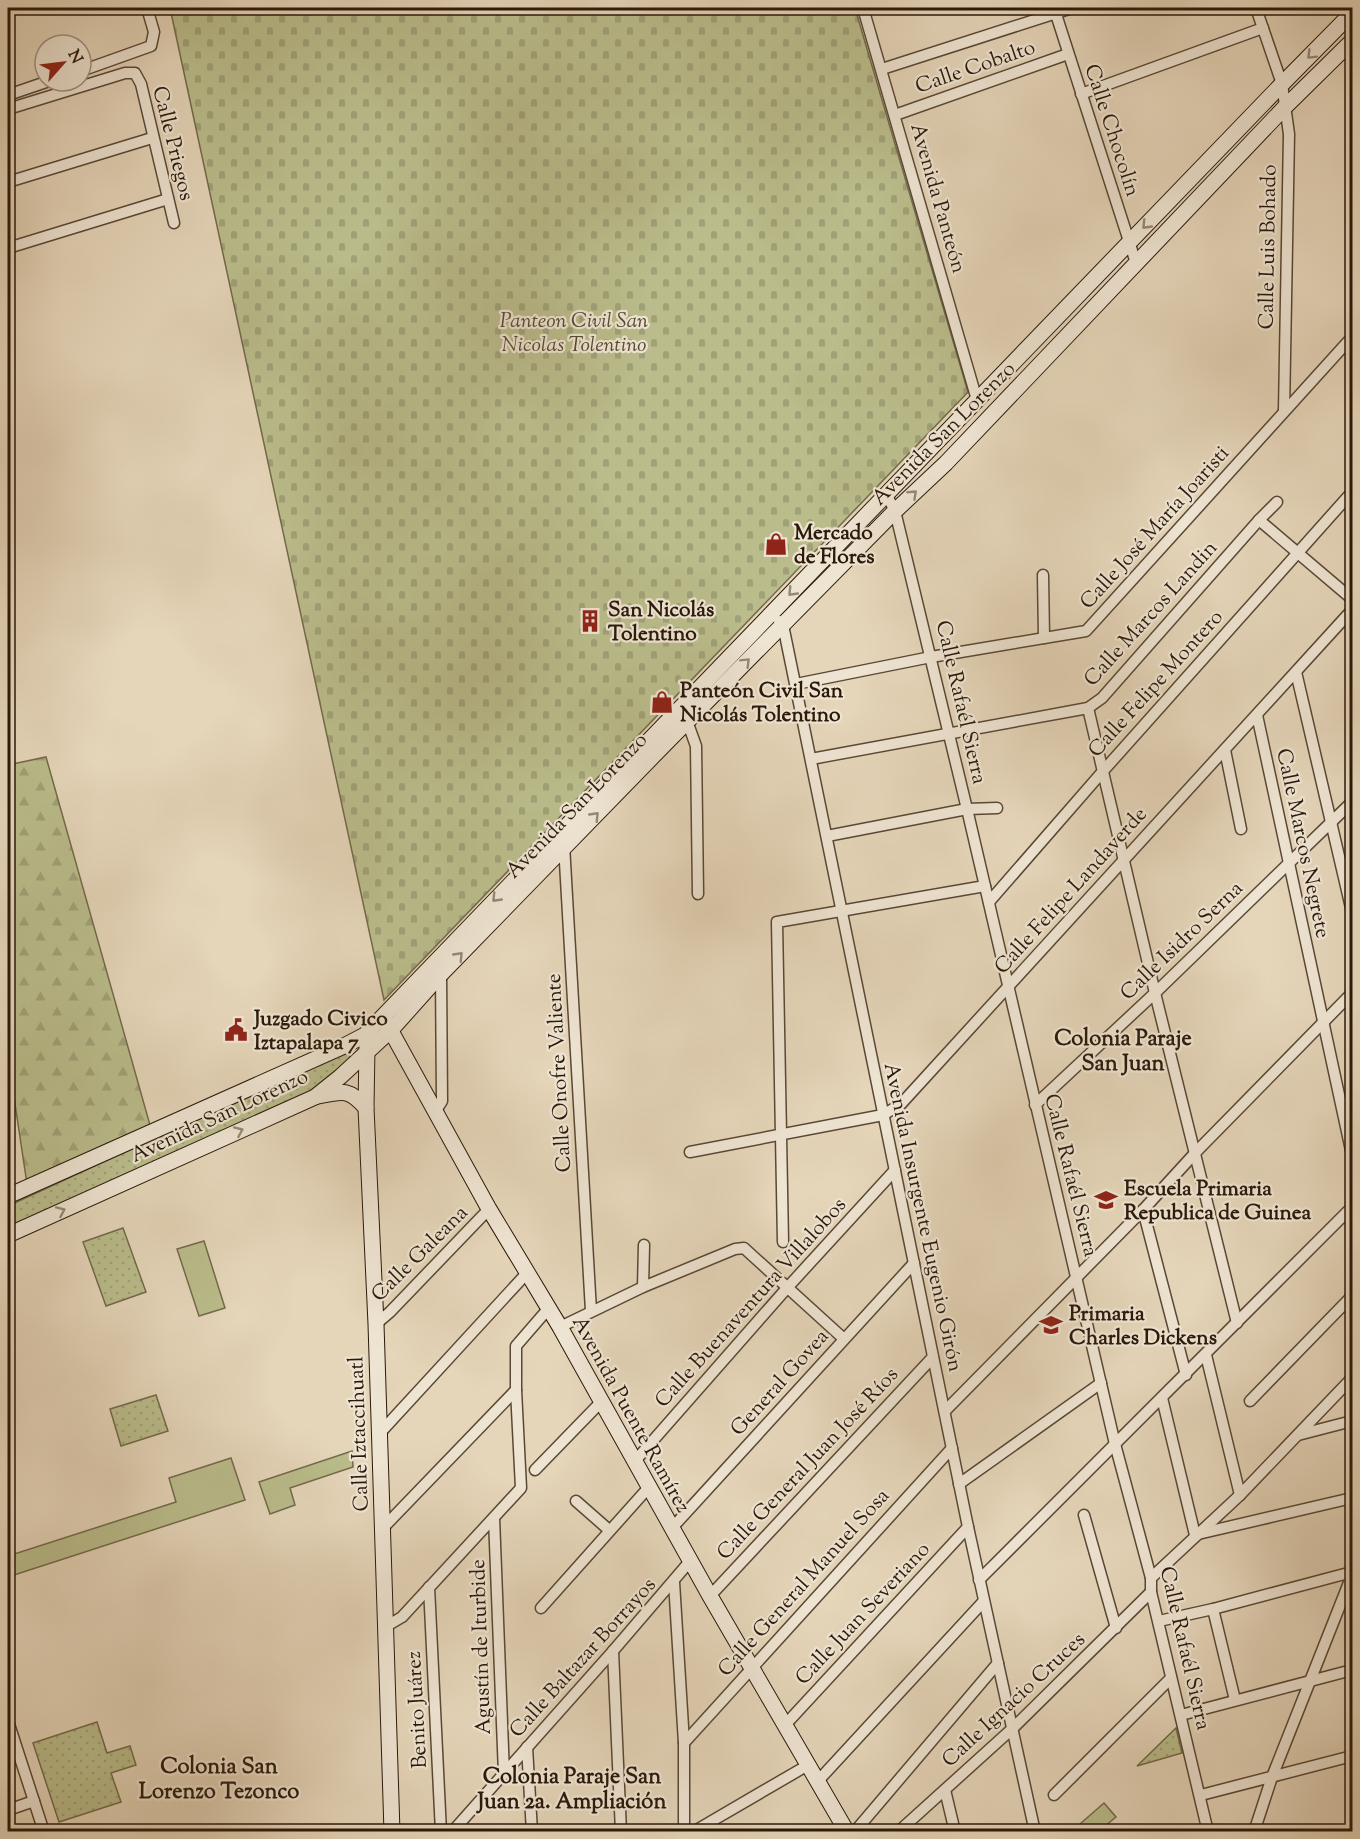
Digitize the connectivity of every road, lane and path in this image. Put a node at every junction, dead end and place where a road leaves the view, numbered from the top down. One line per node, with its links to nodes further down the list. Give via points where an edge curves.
1 (147, 8): 10 (street, via 154,32 151,46)
2 (863, 8): 11 (street, Avenida Panteón)
3 (1072, 8): 5 (street)
4 (1256, 8): 7 (street, Calle Luis Bohado)
5 (1055, 10): 9 (street, Calle Chocolín); 11 (street)
6 (1353, 14): 12 (main road, Avenida San Lorenzo, one-way to 12)
7 (1263, 28): 12 (street, Calle Luis Bohado); 14 (street)
8 (1353, 41): 16 (main road, Avenida San Lorenzo)
9 (1068, 54): 14 (street, Calle Chocolín); 18 (street, Calle Cobalto)
10 (93, 67)
11 (882, 69): 18 (street, Avenida Panteón)
12 (1281, 84): 16 (street, Calle Luis Bohado); 22 (main road, Avenida San Lorenzo)
13 (33, 87): 15 (street)
14 (1081, 94): 25 (street, Calle Chocolín)
15 (8, 95)
16 (1286, 106): 23 (main road, Avenida San Lorenzo); 30 (street, Calle Luis Bohado)
17 (8, 109): 19 (street, Calle Priegos, via 135,73 141,84)
18 (895, 115): 29 (street, Avenida Panteón)
19 (152, 138): 20 (street); 21 (street, Calle Priegos)
20 (8, 182)
21 (168, 200): 24 (street, Calle Priegos); 26 (street)
22 (1167, 204): 23 (main road); 25 (main road, Avenida San Lorenzo, one-way to 25)
23 (1180, 217): 27 (main road, Avenida San Lorenzo)
24 (174, 223)
25 (1129, 243): 27 (street, Calle Chocolín); 29 (main road, Avenida San Lorenzo)
26 (8, 248)
27 (1136, 263): 34 (main road, Avenida San Lorenzo, one-way to 27)
28 (1353, 337): 30 (street, Calle José María Joaristi)
29 (977, 400): 32 (main road, Avenida San Lorenzo)
30 (1284, 411): 42 (street, Calle José María Joaristi, via 1086,631)
31 (1353, 492): 36 (street, Calle Felipe Montero)
32 (886, 494): 34 (street, Calle Rafaél Sierra); 40 (main road, Avenida San Lorenzo, one-way to 40)
33 (1277, 502): 35 (street, Calle Marcos Landin)
34 (895, 512): 41 (main road, Avenida San Lorenzo); 43 (street, Calle Rafaél Sierra)
35 (1259, 520): 36 (street); 46 (street, Calle Marcos Landin, via 1102,698)
36 (1297, 553): 38 (street); 52 (street, Calle Felipe Montero)
37 (1043, 575): 42 (street)
38 (1353, 599)
39 (1353, 610): 44 (street, Calle Felipe Landaverde)
40 (771, 614): 41 (street); 59 (main road, Avenida San Lorenzo)
41 (783, 625): 45 (street, Avenida Insurgente Eugenio Girón); 48 (main road, Avenida San Lorenzo, one-way to 41)
42 (1044, 638): 43 (street, Calle José María Joaristi)
43 (932, 657): 45 (street, Calle José María Joaristi); 49 (street, Calle Rafaél Sierra)
44 (1296, 672): 47 (street, Calle Felipe Landaverde); 56 (street)
45 (796, 684): 51 (street, Avenida Insurgente Eugenio Girón)
46 (1088, 708): 49 (street, Calle Marcos Landin); 52 (street)
47 (1257, 715): 50 (street, Calle Felipe Landaverde); 61 (street, Calle Marcos Negrete)
48 (687, 721): 59 (main road, Avenida San Lorenzo, one-way to 48); 63 (street, via 696,746)
49 (949, 734): 51 (street, Calle Marcos Landin); 54 (street, Calle Rafaél Sierra)
50 (1225, 750): 57 (street); 60 (street, Calle Felipe Landaverde)
51 (811, 759): 58 (street, Avenida Insurgente Eugenio Girón)
52 (1104, 770): 60 (street); 64 (street, Calle Felipe Montero)
53 (1353, 802): 56 (street, Calle Isidro Serna)
54 (967, 808): 55 (street); 58 (street); 62 (street, Calle Rafaél Sierra)
55 (998, 808)
56 (1332, 823): 61 (street, Calle Isidro Serna); 66 (street)
57 (1241, 829)
58 (827, 836): 65 (street, Avenida Insurgente Eugenio Girón)
59 (560, 841): 67 (main road, Avenida San Lorenzo); 99 (street, Calle Onofre Valiente)
60 (1123, 860): 68 (street, Calle Felipe Landaverde); 69 (street)
61 (1289, 864): 69 (street, Calle Isidro Serna); 72 (street, Calle Marcos Negrete)
62 (986, 886): 64 (street, Calle Rafaél Sierra); 65 (street)
63 (698, 894)
64 (989, 902): 68 (street, Calle Rafaél Sierra)
65 (841, 910): 79 (street, Avenida Insurgente Eugenio Girón); 80 (street, via 777,922)
66 (1353, 912)
67 (436, 970): 71 (main road, Avenida San Lorenzo); 73 (main road, Avenida San Lorenzo); 78 (street, via 442,1101)
68 (1008, 986): 76 (street, Calle Rafaél Sierra); 79 (street, Calle Felipe Landaverde, via 901,1104)
69 (1155, 993): 76 (street, Calle Isidro Serna); 82 (street)
70 (1353, 993): 72 (street)
71 (382, 1017): 73 (main road, Avenida Puente Ramírez); 74 (main road, Avenida San Lorenzo)
72 (1324, 1024): 82 (street); 83 (street, Calle Marcos Negrete)
73 (391, 1030): 74 (main road, Avenida San Lorenzo); 78 (main road, Avenida Puente Ramírez)
74 (366, 1042): 75 (main road, Avenida San Lorenzo, via 340,1077); 77 (main road, Calle Iztaccihuatl); 85 (main road, Avenida San Lorenzo, via 342,1047)
75 (315, 1097): 77 (main road, via 345,1092 356,1096); 89 (main road, Avenida San Lorenzo, one-way to 75)
76 (1035, 1105): 94 (street, Calle Rafaél Sierra)
77 (366, 1108): 101 (main road, Calle Iztaccihuatl)
78 (435, 1112): 87 (main road, Avenida Puente Ramírez)
79 (883, 1115): 80 (street, Calle Felipe Landaverde); 84 (street, Avenida Insurgente Eugenio Girón)
80 (780, 1134): 81 (street, Calle Felipe Landaverde); 90 (street)
81 (690, 1152)
82 (1196, 1152): 88 (street); 100 (street)
83 (1353, 1155)
84 (896, 1170): 92 (street, Avenida Insurgente Eugenio Girón); 96 (street, Calle Buenaventura Villalobos)
85 (8, 1196)
86 (1353, 1207): 100 (street)
87 (489, 1209): 93 (main road, Avenida Puente Ramírez); 101 (street, Calle Galeana)
88 (1143, 1210): 94 (street); 106 (street)
89 (8, 1235)
90 (783, 1242)
91 (644, 1245): 95 (street)
92 (914, 1263): 103 (street, General Govea); 105 (street, Avenida Insurgente Eugenio Girón)
93 (527, 1273): 98 (main road, Avenida Puente Ramírez); 115 (street)
94 (1077, 1277): 108 (street, Calle Rafaél Sierra); 113 (street)
95 (643, 1287): 96 (street, via 744,1248); 99 (street)
96 (788, 1288): 103 (street); 119 (street, Calle Buenaventura Villalobos)
97 (1353, 1296): 111 (street)
98 (548, 1309): 102 (main road, Avenida Puente Ramírez); 109 (street, via 516,1346)
99 (591, 1311): 102 (street)
100 (1237, 1323): 104 (street)
101 (375, 1324): 115 (main road, Calle Iztaccihuatl)
102 (560, 1327): 112 (main road, Avenida Puente Ramírez)
103 (844, 1339): 129 (street, General Govea)
104 (1206, 1355): 106 (street); 123 (street)
105 (933, 1357): 113 (street, Avenida Insurgente Eugenio Girón); 140 (street, Calle General Juan José Ríos)
106 (1186, 1375): 110 (street)
107 (1353, 1378): 116 (street)
108 (1101, 1383): 117 (street, Calle Rafaél Sierra); 121 (street)
109 (516, 1390): 127 (street, via 521,1488); 130 (street)
110 (1162, 1398): 117 (street); 132 (street)
111 (1250, 1401)
112 (601, 1402): 119 (main road, Avenida Puente Ramírez); 120 (street)
113 (945, 1411): 118 (street, Avenida Insurgente Eugenio Girón)
114 (1353, 1421): 116 (street)
115 (379, 1434): 130 (main road, Calle Iztaccihuatl)
116 (1298, 1435): 123 (street)
117 (1115, 1444): 135 (street, Calle Rafaél Sierra); 136 (street)
118 (952, 1448): 121 (street, Avenida Insurgente Eugenio Girón); 149 (street, Calle General Manuel Sosa)
119 (634, 1461): 122 (main road, Avenida Puente Ramírez)
120 (535, 1470)
121 (959, 1484): 128 (street, Avenida Insurgente Eugenio Girón)
122 (649, 1487): 129 (main road, Avenida Puente Ramírez); 131 (street)
123 (1240, 1495): 132 (street)
124 (1353, 1498): 132 (street)
125 (576, 1501): 131 (street)
126 (1084, 1515): 146 (street)
127 (494, 1518): 138 (street); 163 (street, Agustín de Iturbide)
128 (968, 1527): 136 (street, Avenida Insurgente Eugenio Girón); 156 (street, Calle Juan Severiano)
129 (672, 1528): 133 (main road, Avenida Puente Ramírez)
130 (382, 1529): 145 (main road, Calle Iztaccihuatl)
131 (609, 1530): 142 (street)
132 (1195, 1535): 135 (street)
133 (691, 1560): 137 (street, Calle Baltazar Borrayos); 140 (main road, Avenida Puente Ramírez)
134 (1353, 1574): 143 (street); 152 (street)
135 (1151, 1578): 139 (street, Calle Rafaél Sierra)
136 (979, 1580): 141 (street, Avenida Insurgente Eugenio Girón)
137 (674, 1582): 147 (street, Calle Baltazar Borrayos); 158 (street)
138 (429, 1587): 145 (street, via 402,1617); 173 (street, Benito Juárez)
139 (1151, 1592): 144 (street, Calle Rafaél Sierra); 146 (street, Calle Ignacio Cruces)
140 (710, 1596): 149 (main road, Avenida Puente Ramírez)
141 (983, 1602): 148 (street, Avenida Insurgente Eugenio Girón); 165 (street)
142 (541, 1608)
143 (1213, 1609): 144 (street); 153 (street)
144 (1159, 1621): 151 (street, Calle Rafaél Sierra)
145 (385, 1627): 172 (main road, Calle Iztaccihuatl)
146 (1116, 1628): 157 (street, Calle Ignacio Cruces)
147 (613, 1651): 160 (street, Calle Baltazar Borrayos); 176 (street)
148 (998, 1663): 157 (street, Avenida Insurgente Eugenio Girón); 179 (street, via 857,1829)
149 (751, 1667): 156 (main road, Avenida Puente Ramírez); 158 (street, Calle General Manuel Sosa)
150 (1353, 1670): 152 (street)
151 (1171, 1678): 154 (street, Calle Rafaél Sierra); 167 (street)
152 (1312, 1680): 153 (street); 164 (street)
153 (1236, 1700): 154 (street)
154 (1181, 1715): 168 (street, Calle Rafaél Sierra)
155 (8, 1721): 159 (street)
156 (785, 1725): 162 (main road, Avenida Puente Ramírez)
157 (1013, 1728): 166 (street, Calle Ignacio Cruces); 182 (street, Avenida Insurgente Eugenio Girón)
158 (684, 1743): 177 (street)
159 (12, 1747): 169 (street)
160 (527, 1747): 163 (street, Calle Baltazar Borrayos); 175 (street)
161 (1353, 1756): 164 (street)
162 (808, 1765): 165 (main road, Avenida Puente Ramírez); 178 (street)
163 (504, 1774): 174 (street, Calle Baltazar Borrayos)
164 (1272, 1778): 168 (street); 184 (street)
165 (818, 1781): 179 (main road, Avenida Puente Ramírez)
166 (945, 1790): 180 (street, Calle Ignacio Cruces); 181 (street)
167 (1054, 1795)
168 (1201, 1795): 183 (street, Calle Rafaél Sierra)
169 (34, 1801): 170 (street); 171 (street)
170 (8, 1810)
171 (44, 1832)
172 (392, 1832)
173 (441, 1832)
174 (452, 1832)
175 (532, 1832)
176 (621, 1832)
177 (684, 1832)
178 (693, 1832)
179 (849, 1832)
180 (898, 1832)
181 (955, 1832)
182 (1035, 1832)
183 (1208, 1832)
184 (1254, 1832)

